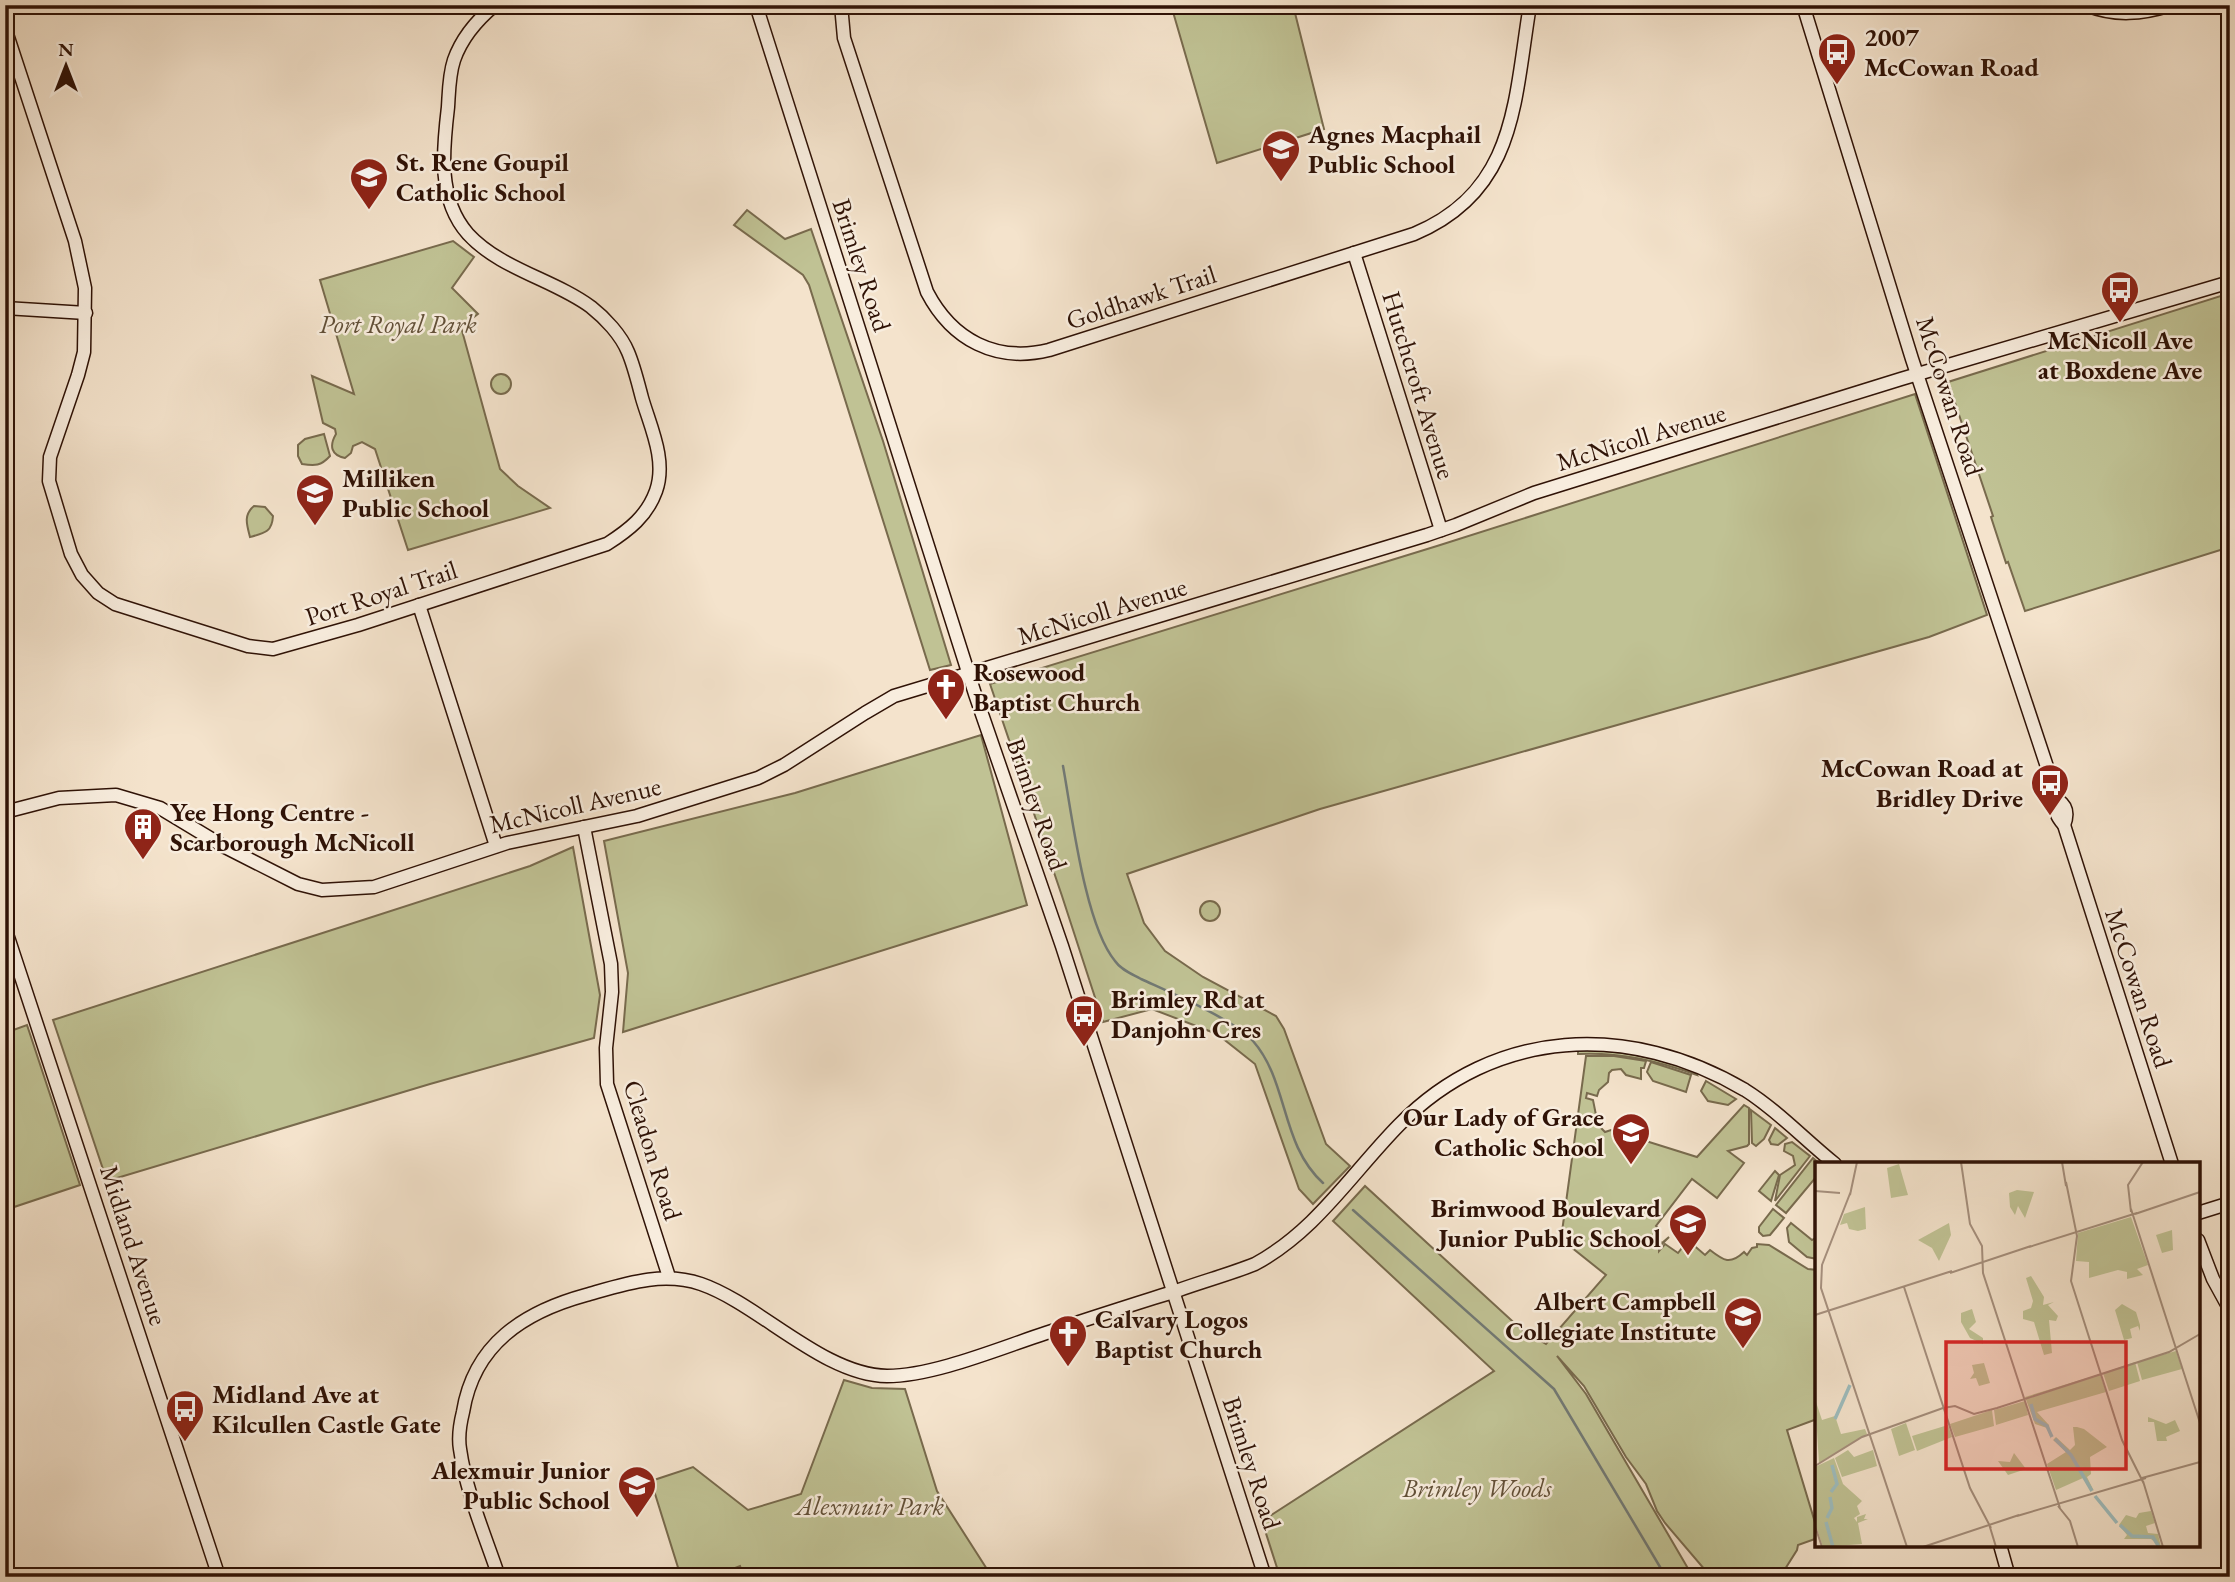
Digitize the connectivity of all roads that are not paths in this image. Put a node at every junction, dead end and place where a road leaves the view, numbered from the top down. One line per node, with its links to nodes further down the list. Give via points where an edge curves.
1 (495, 5): 15 (main road, Port Royal Trail, via 469,31 451,72 443,170 453,210 481,246 590,307 614,330 628,350 657,445 657,489 644,514 607,544)
2 (756, 5): 16 (main road, Brimley Road)
3 (841, 5): 9 (main road, Goldhawk Trail, via 845,38 927,292 944,320 980,346 1017,354 1049,350)
4 (1530, 5): 9 (main road, Goldhawk Trail, via 1510,127 1490,174 1463,205 1437,224)
5 (1803, 5): 13 (main road, McCowan Road)
6 (2086, 5): 7 (main road, via 2130,14)
7 (2171, 5)
8 (5, 28): 12 (main road, Port Royal Trail, via 75,241)
9 (1354, 253): 14 (main road, Hutchcroft Avenue)
10 (2230, 282): 13 (main road, McNicoll Avenue)
11 (5, 308): 12 (main road)
12 (86, 313): 15 (main road, Port Royal Trail, via 84,352 52,447 49,471 71,554 98,593 115,604 265,649 320,637)
13 (1918, 374): 14 (main road, McNicoll Avenue, via 1534,493); 22 (main road, McCowan Road, via 2058,800 2068,816 2064,825)
14 (1441, 530): 16 (main road, McNicoll Avenue)
15 (419, 605): 19 (main road)
16 (968, 674): 18 (main road, McNicoll Avenue, via 894,696 758,778 637,816); 27 (main road, Brimley Road)
17 (5, 811): 19 (main road, McNicoll Avenue, via 59,798 116,795 160,808 287,880 322,890 374,887)
18 (583, 827): 19 (main road, McNicoll Avenue); 26 (main road, Cleadon Road, via 612,978 607,1084)
19 (496, 846)
20 (5, 928): 30 (main road, Midland Avenue)
21 (1833, 1162): 27 (main road, via 1747,1092 1693,1063 1617,1045 1564,1045 1524,1052 1465,1075 1428,1098 1305,1230 1279,1250 1245,1268)
22 (2171, 1162)
23 (2230, 1203): 24 (main road)
24 (2200, 1212)
25 (2200, 1245): 28 (main road)
26 (669, 1277): 27 (main road, via 713,1289 818,1353 883,1376 937,1368); 31 (main road, via 569,1299 531,1315 492,1346 477,1368 464,1401 459,1446)
27 (1173, 1291): 32 (main road, Brimley Road)
28 (2230, 1310)
29 (2001, 1547): 33 (main road)
30 (219, 1577)
31 (499, 1577)
32 (1265, 1577)
33 (2009, 1577)

